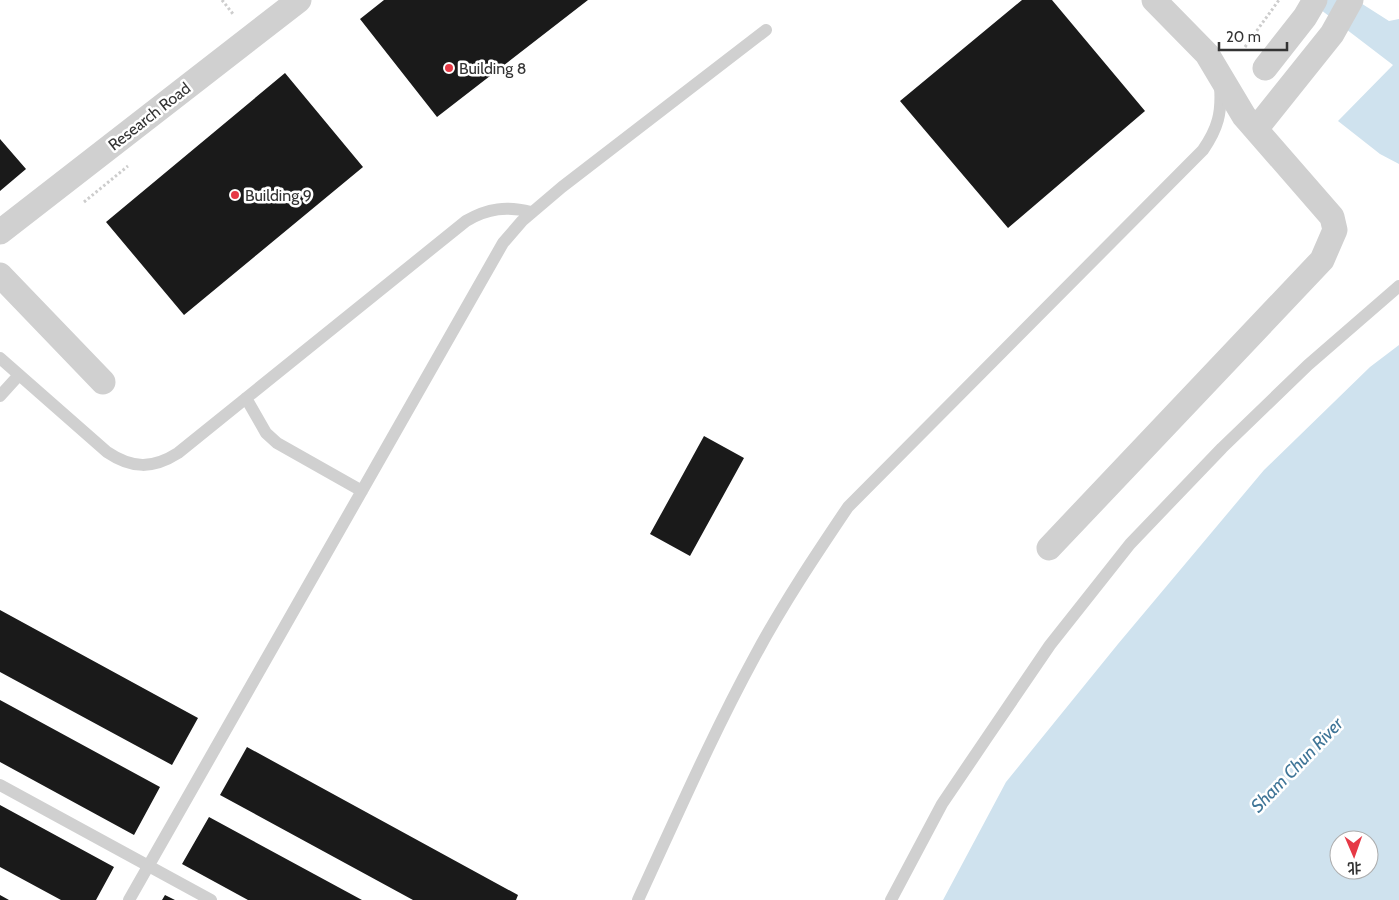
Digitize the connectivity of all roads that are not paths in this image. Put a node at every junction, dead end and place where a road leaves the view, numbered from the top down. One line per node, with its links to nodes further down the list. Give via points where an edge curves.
1 (299, 0): 10 (street, Research Road)
2 (1154, 0): 6 (street)
3 (1314, 0): 7 (street)
4 (1351, 0): 8 (street, via 1332,34)
5 (766, 30): 9 (lane)
6 (1207, 54): 8 (street); 24 (lane, via 1216,69 1222,102 1213,136 1203,150 848,508 815,555 755,656)
7 (1266, 68)
8 (1256, 130): 19 (street, via 1332,217 1335,230 1322,260)
9 (531, 212): 17 (lane, via 491,210 466,221); 18 (lane, via 503,243)
10 (0, 232)
11 (0, 275): 15 (street)
12 (1399, 286): 25 (lane, via 1308,365 1130,544 1050,645 986,738 942,804)
13 (0, 358): 14 (lane)
14 (19, 375): 16 (lane); 17 (lane, via 107,452 124,462 143,466 168,459)
15 (103, 382)
16 (0, 396)
17 (246, 398): 18 (lane, via 266,433 277,443)
18 (362, 491): 21 (lane)
19 (1049, 548)
20 (0, 785): 21 (lane)
21 (148, 866): 22 (lane); 23 (lane)
22 (129, 900)
23 (211, 900)
24 (638, 900)
25 (891, 900)

